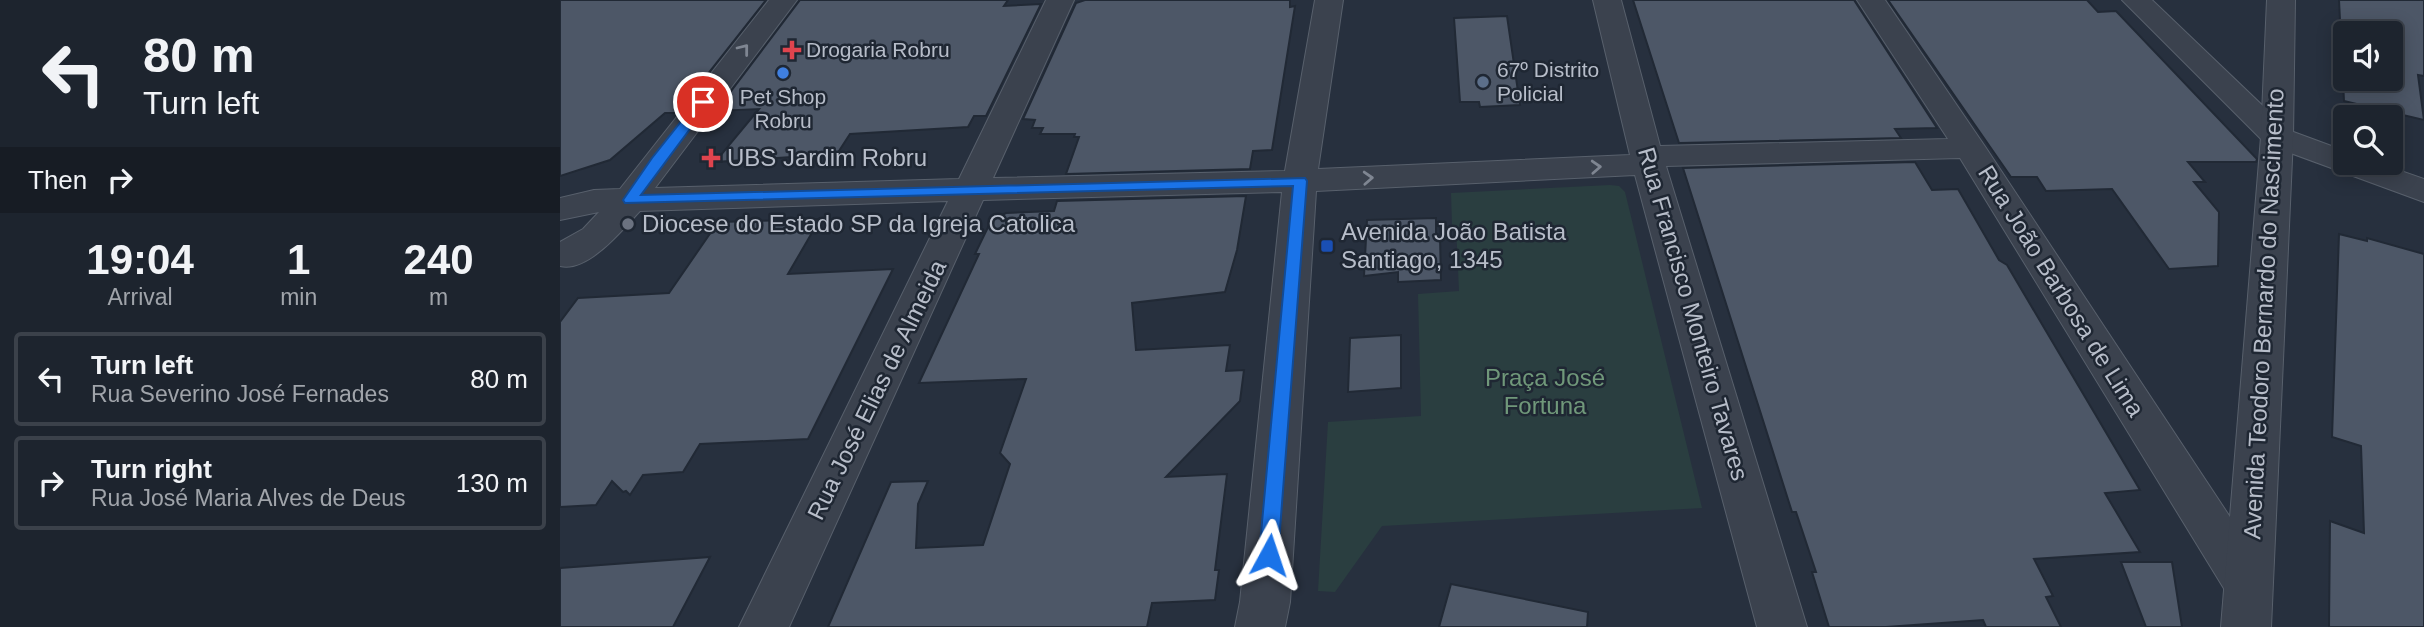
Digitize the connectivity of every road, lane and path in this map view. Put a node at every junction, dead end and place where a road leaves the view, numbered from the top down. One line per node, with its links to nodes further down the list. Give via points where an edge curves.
1 (783, 0): 16 (street, one-way to 1)
2 (1060, 0): 14 (street, Rua José Elias de Almeida)
3 (1329, 0): 13 (street)
4 (1607, 0): 11 (street, Rua Francisco Monteiro Tavares)
5 (1871, 0): 9 (street, Rua João Barbosa de Lima)
6 (2136, 0): 8 (street)
7 (2281, 0): 8 (street, Avenida Teodoro Bernardo do Nascimento)
8 (2277, 137): 10 (street); 19 (street, Avenida Teodoro Bernardo do Nascimento)
9 (1970, 148): 11 (street); 19 (street, Rua João Barbosa de Lima)
10 (2333, 157)
11 (1648, 160): 13 (street, one-way to 11); 22 (street, Rua Francisco Monteiro Tavares)
12 (2381, 175): 15 (street)
13 (1300, 181): 14 (street); 21 (street)
14 (972, 188): 16 (street); 20 (street, Rua José Elias de Almeida)
15 (2424, 191)
16 (630, 200): 17 (street, via 594,201); 18 (street, via 596,237)
17 (560, 209)
18 (562, 251)
19 (2248, 585): 23 (street, Avenida Teodoro Bernardo do Nascimento)
20 (764, 627)
21 (1260, 627)
22 (1782, 627)
23 (2246, 627)

